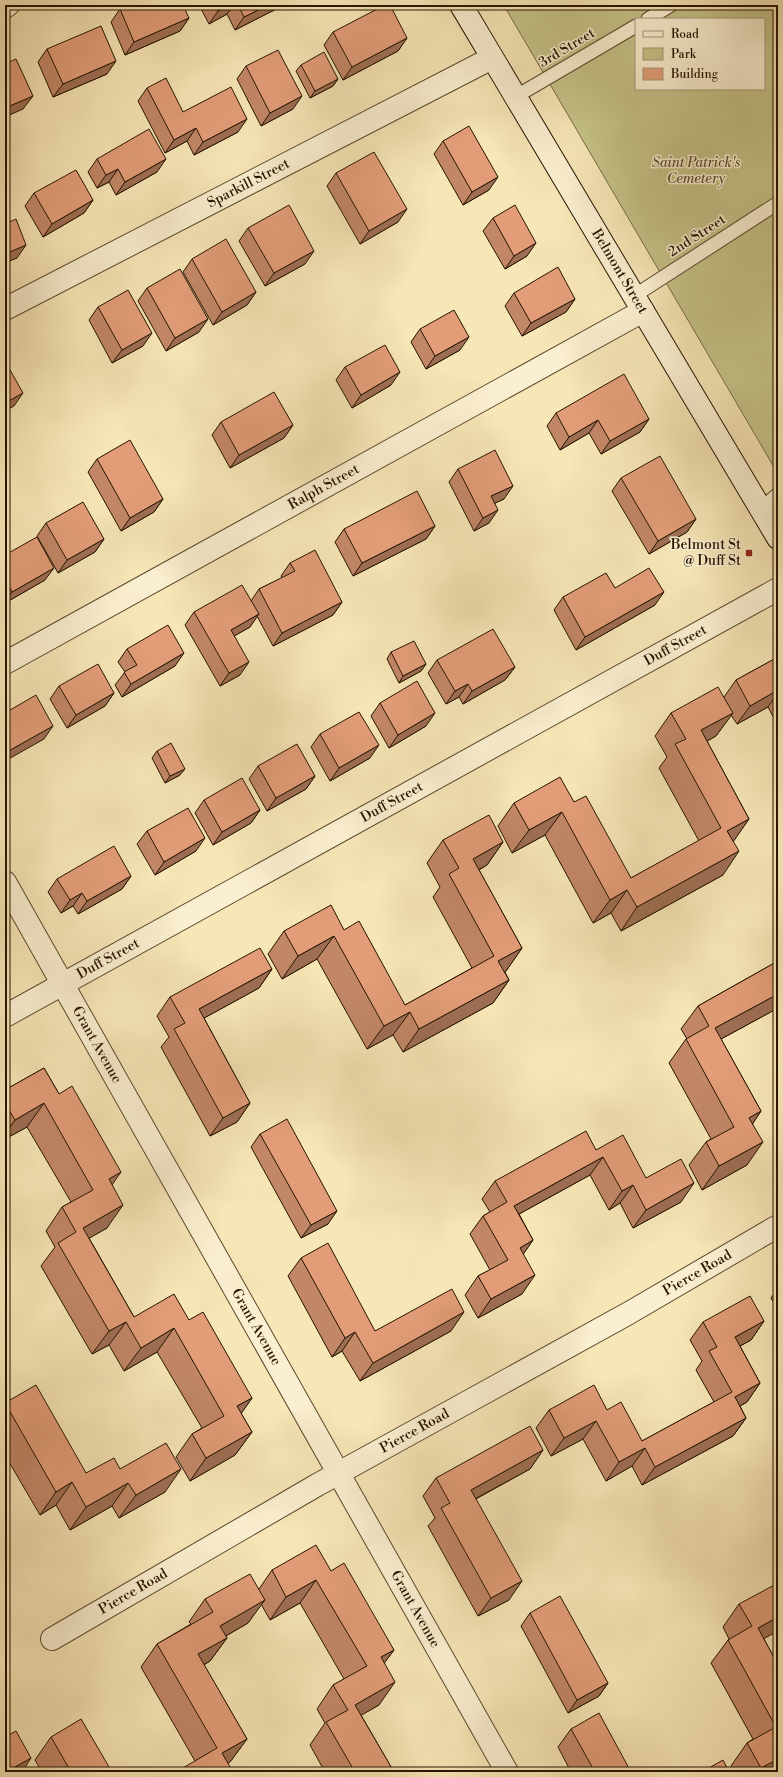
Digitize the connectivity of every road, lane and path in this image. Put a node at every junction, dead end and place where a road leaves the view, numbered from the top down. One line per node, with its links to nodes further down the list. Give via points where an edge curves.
1 (8, 5): 4 (street)
2 (461, 5): 7 (street, Belmont Street)
3 (671, 5): 5 (lane)
4 (5, 6)
5 (650, 18)
6 (635, 27): 8 (lane, 3rd Street)
7 (492, 58): 8 (street, Belmont Street); 11 (street, Sparkill Street)
8 (515, 97): 10 (street, Belmont Street)
9 (778, 203): 10 (lane, 2nd Street)
10 (638, 304): 13 (street, Belmont Street); 16 (street, Ralph Street)
11 (5, 310)
12 (778, 494): 13 (lane)
13 (761, 509): 14 (street, Belmont Street)
14 (778, 538)
15 (778, 589): 18 (street, Duff Street)
16 (5, 663)
17 (5, 882): 18 (street, Grant Avenue)
18 (62, 985): 19 (street, Duff Street); 21 (street, Grant Avenue)
19 (5, 1016)
20 (778, 1226): 21 (street, Pierce Road, via 628,1313)
21 (338, 1473): 22 (street, Pierce Road); 23 (street, Grant Avenue)
22 (52, 1639)
23 (507, 1772)

